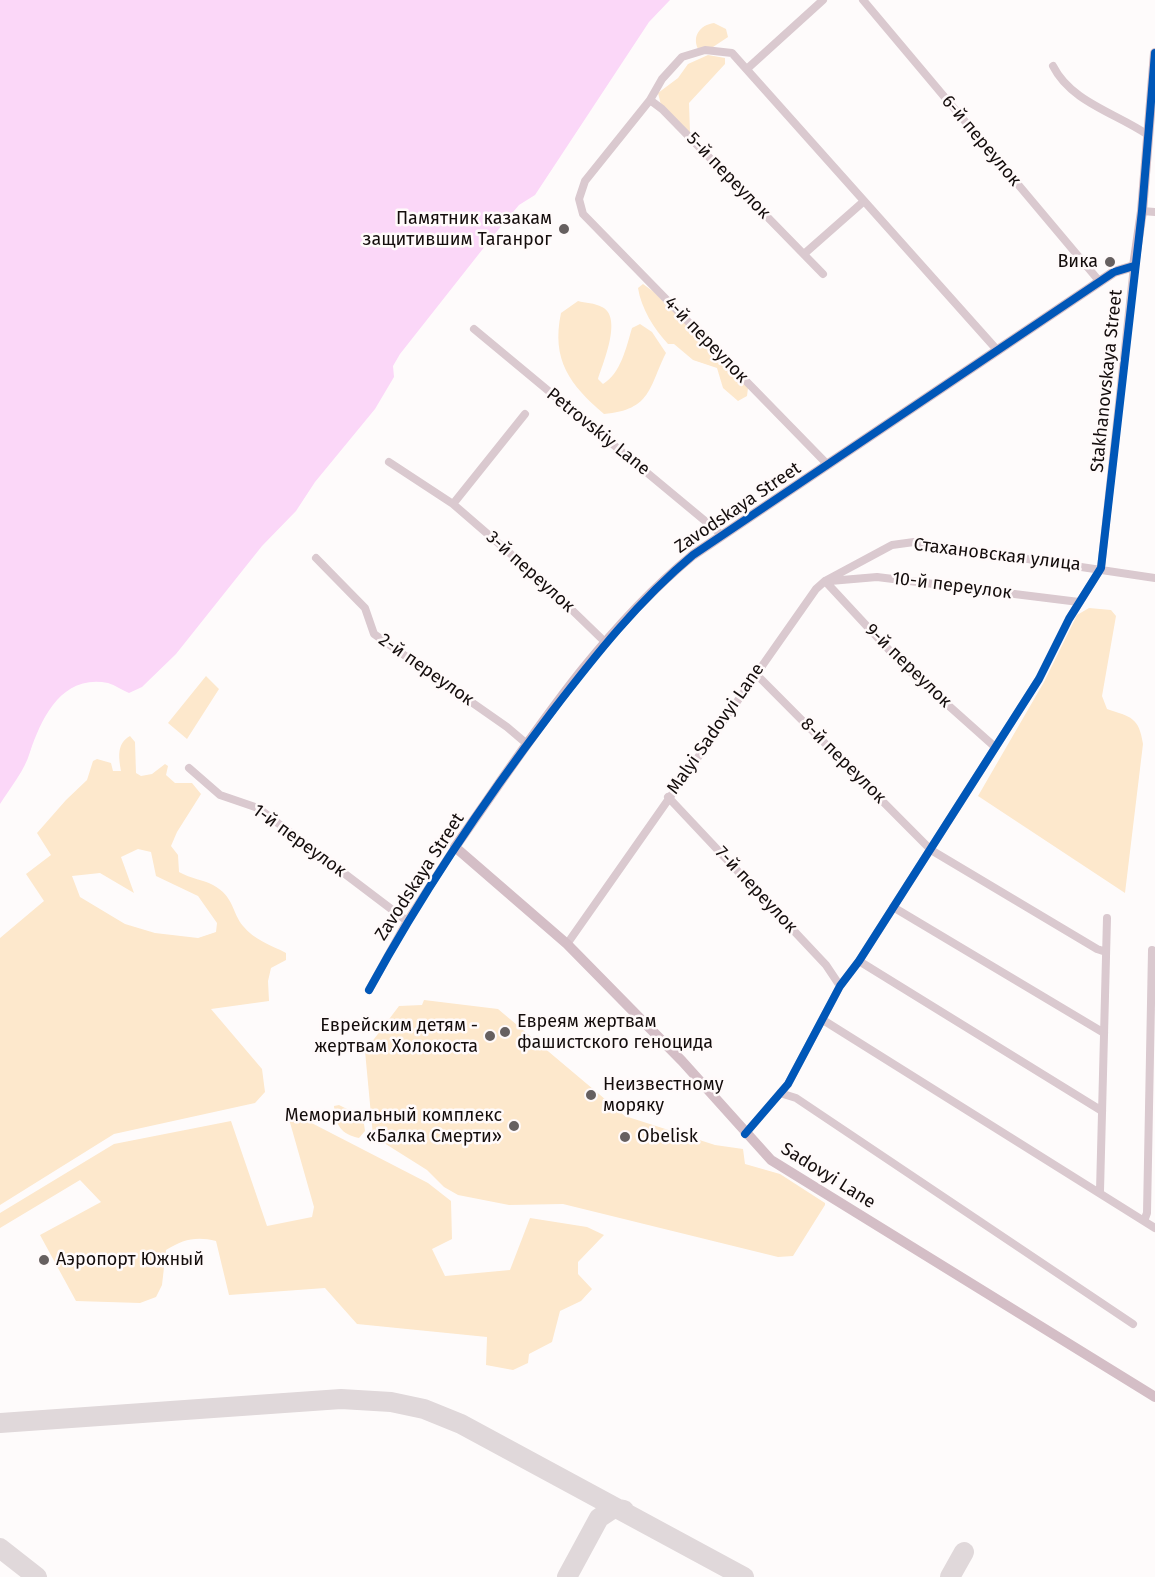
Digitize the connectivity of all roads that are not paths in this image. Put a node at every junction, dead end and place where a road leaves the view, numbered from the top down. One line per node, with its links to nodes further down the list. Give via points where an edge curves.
1 (824, 0): 5 (street)
2 (863, 0): 14 (street, 6-й переулок)
3 (1155, 53): 7 (street, Stakhanovskaya Street)
4 (1053, 66): 7 (street, via 1060,81 1077,95)
5 (748, 68): 6 (street, via 732,53 705,50 682,57); 8 (street)
6 (650, 100): 11 (street, 5-й переулок); 19 (street, 4-й переулок, via 585,181 579,199 583,214)
7 (1148, 135): 9 (street, Stakhanovskaya Street)
8 (863, 202): 11 (street); 16 (street)
9 (1142, 211): 10 (street); 12 (street, Stakhanovskaya Street)
10 (1155, 212)
11 (804, 254): 13 (street, 5-й переулок)
12 (1134, 266): 14 (street, Zavodskaya Street, via 1114,272); 24 (street, Stakhanovskaya Street)
13 (823, 274)
14 (1100, 282): 16 (street, Zavodskaya Street)
15 (474, 329): 21 (street, Petrovskiy Lane)
16 (998, 351): 19 (street, Zavodskaya Street)
17 (525, 414): 20 (street)
18 (389, 462): 20 (street, 3-й переулок)
19 (828, 465): 21 (street, Zavodskaya Street)
20 (453, 504): 28 (street, 3-й переулок)
21 (722, 535): 28 (street, Zavodskaya Street, via 675,569)
22 (892, 545): 24 (street, Стахановская улица, via 914,542); 26 (street, Malyi Sadovyi Lane)
23 (316, 558): 30 (street, 2-й переулок, via 365,608 374,634)
24 (1101, 568): 25 (street, Стахановская улица); 27 (street)
25 (1155, 578)
26 (825, 581): 27 (street, 10-й переулок, via 877,577); 29 (street, Malyi Sadovyi Lane); 31 (street, 9-й переулок, via 903,665)
27 (1079, 602): 31 (street, via 1039,680)
28 (605, 642): 30 (street, Zavodskaya Street)
29 (755, 673): 33 (street, Malyi Sadovyi Lane); 35 (street, 8-й переулок)
30 (527, 744): 34 (street, Zavodskaya Street)
31 (994, 747): 35 (street)
32 (189, 768): 38 (street, 1-й переулок, via 220,795 258,808)
33 (668, 797): 39 (street, Malyi Sadovyi Lane); 43 (street, 7-й переулок, via 826,965)
34 (455, 847): 38 (street, Zavodskaya Street); 39 (street, Sadovyi Lane)
35 (931, 850): 36 (street); 41 (street, 8-й переулок)
36 (893, 907): 42 (street); 46 (street)
37 (1107, 918): 41 (street)
38 (407, 921): 44 (street, Zavodskaya Street)
39 (567, 944): 49 (street, Sadovyi Lane, via 682,1061)
40 (1152, 950): 51 (street)
41 (1106, 952): 46 (street)
42 (859, 961): 43 (street); 48 (street)
43 (840, 986): 45 (street)
44 (369, 990)
45 (823, 1020): 47 (street); 50 (street)
46 (1104, 1033): 48 (street)
47 (780, 1093): 49 (street); 53 (street, via 795,1098)
48 (1102, 1111): 50 (street)
49 (745, 1134): 54 (street, Sadovyi Lane, via 771,1160)
50 (1100, 1191): 51 (street)
51 (1144, 1221): 52 (street)
52 (1155, 1228)
53 (1133, 1324)
54 (1155, 1397)

